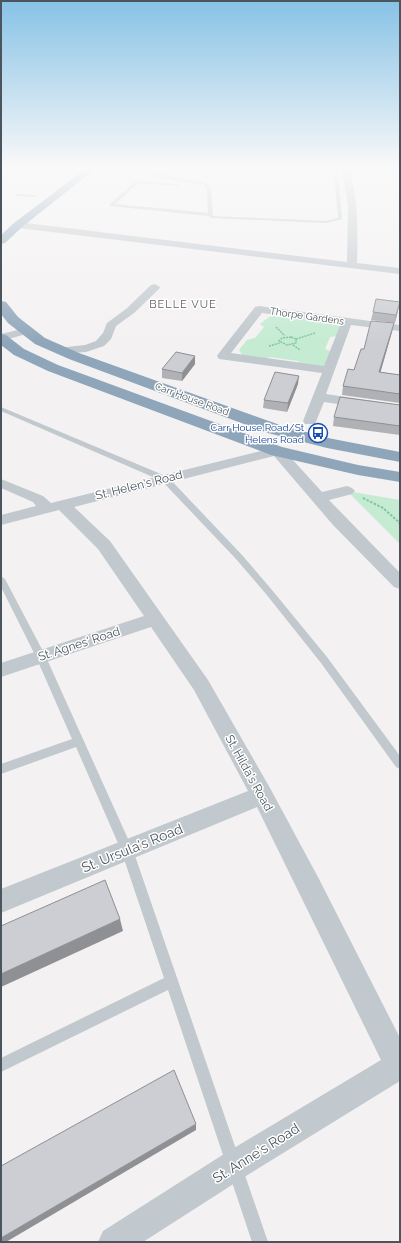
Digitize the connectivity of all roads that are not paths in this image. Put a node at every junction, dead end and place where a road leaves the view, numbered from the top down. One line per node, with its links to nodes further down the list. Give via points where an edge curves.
1 (15, 228): 4 (highway)
2 (42, 228): 5 (street)
3 (353, 228): 5 (street)
4 (1, 241)
5 (352, 266): 6 (street)
6 (400, 271)
7 (155, 287): 13 (street, via 111,325 110,333)
8 (1, 305): 11 (highway, Carr House Road)
9 (348, 321): 10 (street, Thorpe Gardens); 16 (street); 16 (street, Thorpe Gardens, via 259,309 223,356)
10 (400, 328)
11 (26, 331): 12 (street); 14 (highway, Carr House Road)
12 (1, 338): 22 (highway, Carr House Road, via 19,352 54,368)
13 (98, 346): 14 (street); 15 (street)
14 (62, 351): 15 (highway, Carr House Road)
15 (101, 366): 21 (highway, Carr House Road)
16 (329, 370): 17 (street)
17 (319, 397): 19 (street); 20 (street)
18 (1, 409): 25 (lane)
19 (400, 409)
20 (310, 421)
21 (274, 429): 22 (street); 23 (highway, Carr House Road, via 327,443)
22 (277, 451): 24 (highway, Carr House Road); 25 (street, St. Helen's Road); 28 (street)
23 (400, 457)
24 (400, 477)
25 (165, 478): 29 (street, St. Helen's Road); 37 (lane, via 269,592 324,660)
26 (1, 483): 29 (street, St. Hilda's Road)
27 (347, 491): 28 (street)
28 (318, 498): 32 (street)
29 (55, 506): 30 (street, St. Helen's Road); 33 (street, St. Hilda's Road, via 104,545)
30 (1, 520)
31 (2, 583): 34 (lane)
32 (400, 583)
33 (156, 619): 34 (street, St. Agnes' Road); 39 (street, St. Hilda's Road, via 201,685)
34 (41, 656): 35 (street, St. Agnes' Road); 36 (lane)
35 (1, 670)
36 (79, 741): 38 (lane); 40 (lane)
37 (400, 764)
38 (1, 769)
39 (262, 795): 40 (street, St. Ursula's Road); 44 (street, St. Hilda's Road)
40 (127, 850): 41 (street, St. Ursula's Road); 42 (lane)
41 (1, 901)
42 (172, 981): 43 (lane); 45 (lane)
43 (1, 1065)
44 (400, 1065): 45 (street, St. Anne's Road)
45 (234, 1165): 46 (street, St. Anne's Road); 47 (lane)
46 (114, 1242)
47 (260, 1242)

